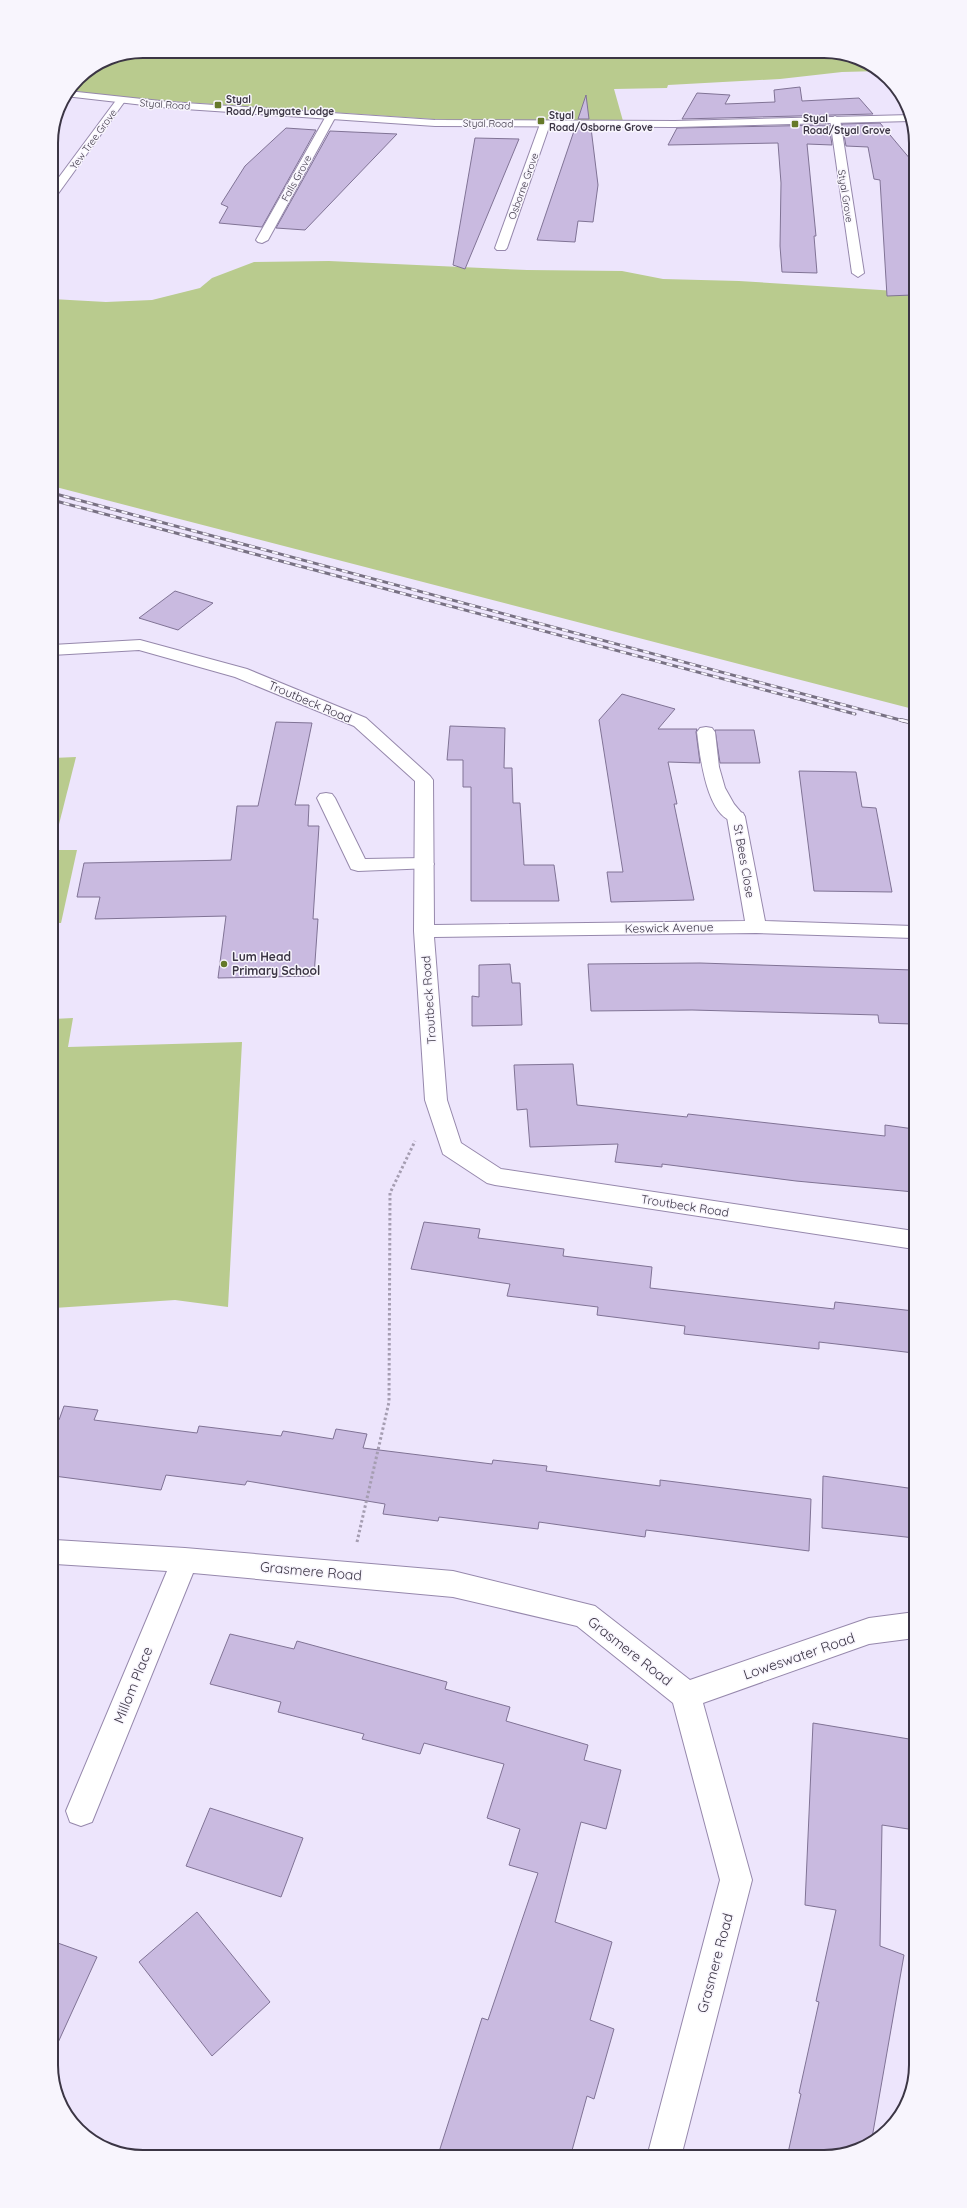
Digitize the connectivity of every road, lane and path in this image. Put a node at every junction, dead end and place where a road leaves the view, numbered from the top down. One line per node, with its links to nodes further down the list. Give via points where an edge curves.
1 (73, 95): 2 (street, Styal Road)
2 (120, 101): 3 (street, Styal Road); 7 (street, Yew Tree Grove)
3 (331, 116): 6 (street, Styal Road, via 435,122); 8 (street, Falls Grove)
4 (905, 118): 5 (street, Styal Road)
5 (835, 119): 6 (street, Styal Road, via 675,124); 10 (street, Styal Grove)
6 (545, 124): 9 (street, Osborne Grove)
7 (58, 186)
8 (262, 240)
9 (501, 248)
10 (858, 273)
11 (58, 650): 14 (street, Troutbeck Road, via 140,645 241,673 360,722 424,780)
12 (706, 732): 15 (street, St Bees Close, via 714,786 721,802 736,817)
13 (326, 798): 14 (street, via 358,865)
14 (424, 864): 16 (street, Troutbeck Road)
15 (756, 927): 16 (street, Keswick Avenue); 17 (street, Keswick Avenue)
16 (424, 931): 18 (street, Troutbeck Road)
17 (909, 932)
18 (436, 1100): 19 (street, Troutbeck Road, via 451,1148 495,1177); 22 (path, via 390,1193 389,1402)
19 (909, 1239)
20 (58, 1552): 21 (street, Grasmere Road)
21 (185, 1560): 22 (street, Grasmere Road); 25 (street, Millom Place)
22 (349, 1574): 24 (street, Grasmere Road, via 453,1584 585,1615)
23 (909, 1626): 24 (street, Loweswater Road, via 869,1631)
24 (686, 1696): 26 (street, Grasmere Road, via 736,1880)
25 (81, 1811)
26 (666, 2150)

